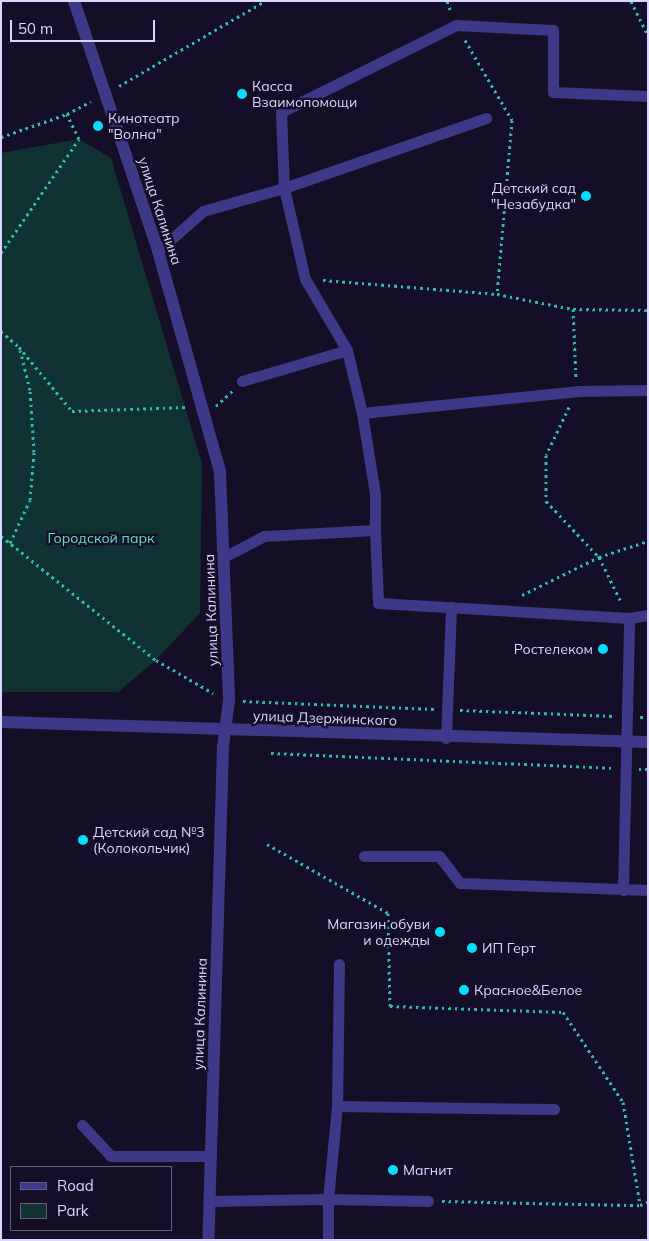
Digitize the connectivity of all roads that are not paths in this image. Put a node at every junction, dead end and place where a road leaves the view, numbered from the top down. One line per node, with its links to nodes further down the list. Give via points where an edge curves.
1 (74, 1): 5 (street, улица Калинина)
2 (648, 96): 4 (lane, via 553,92 554,30 456,24 280,112)
3 (486, 118): 4 (lane)
4 (284, 188): 5 (lane, via 203,211); 6 (lane, via 305,279)
5 (158, 251): 11 (street, улица Калинина, via 220,472)
6 (347, 350): 7 (lane); 9 (lane)
7 (242, 381)
8 (648, 390): 9 (lane, via 577,391)
9 (362, 413): 10 (lane, via 375,494)
10 (375, 530): 11 (lane, via 264,536); 12 (lane, via 378,603)
11 (224, 557): 16 (street, улица Калинина, via 229,700)
12 (451, 607): 14 (lane); 17 (lane)
13 (648, 616): 14 (lane)
14 (629, 618): 18 (lane)
15 (1, 722): 16 (street, улица Дзержинского)
16 (224, 728): 17 (street, улица Дзержинского); 27 (street, улица Калинина)
17 (446, 738): 18 (street, улица Дзержинского)
18 (624, 741): 19 (street, улица Дзержинского); 21 (lane)
19 (648, 742)
20 (364, 856): 21 (lane, via 439,856 460,883)
21 (623, 890): 22 (lane)
22 (648, 890)
23 (339, 964): 24 (lane)
24 (337, 1106): 25 (lane); 28 (lane)
25 (554, 1109)
26 (82, 1125): 27 (lane, via 111,1156)
27 (211, 1156): 29 (street, улица Калинина)
28 (328, 1199): 29 (lane); 30 (lane); 32 (lane)
29 (211, 1200): 31 (street, улица Калинина)
30 (428, 1201)
31 (208, 1240)
32 (328, 1240)

